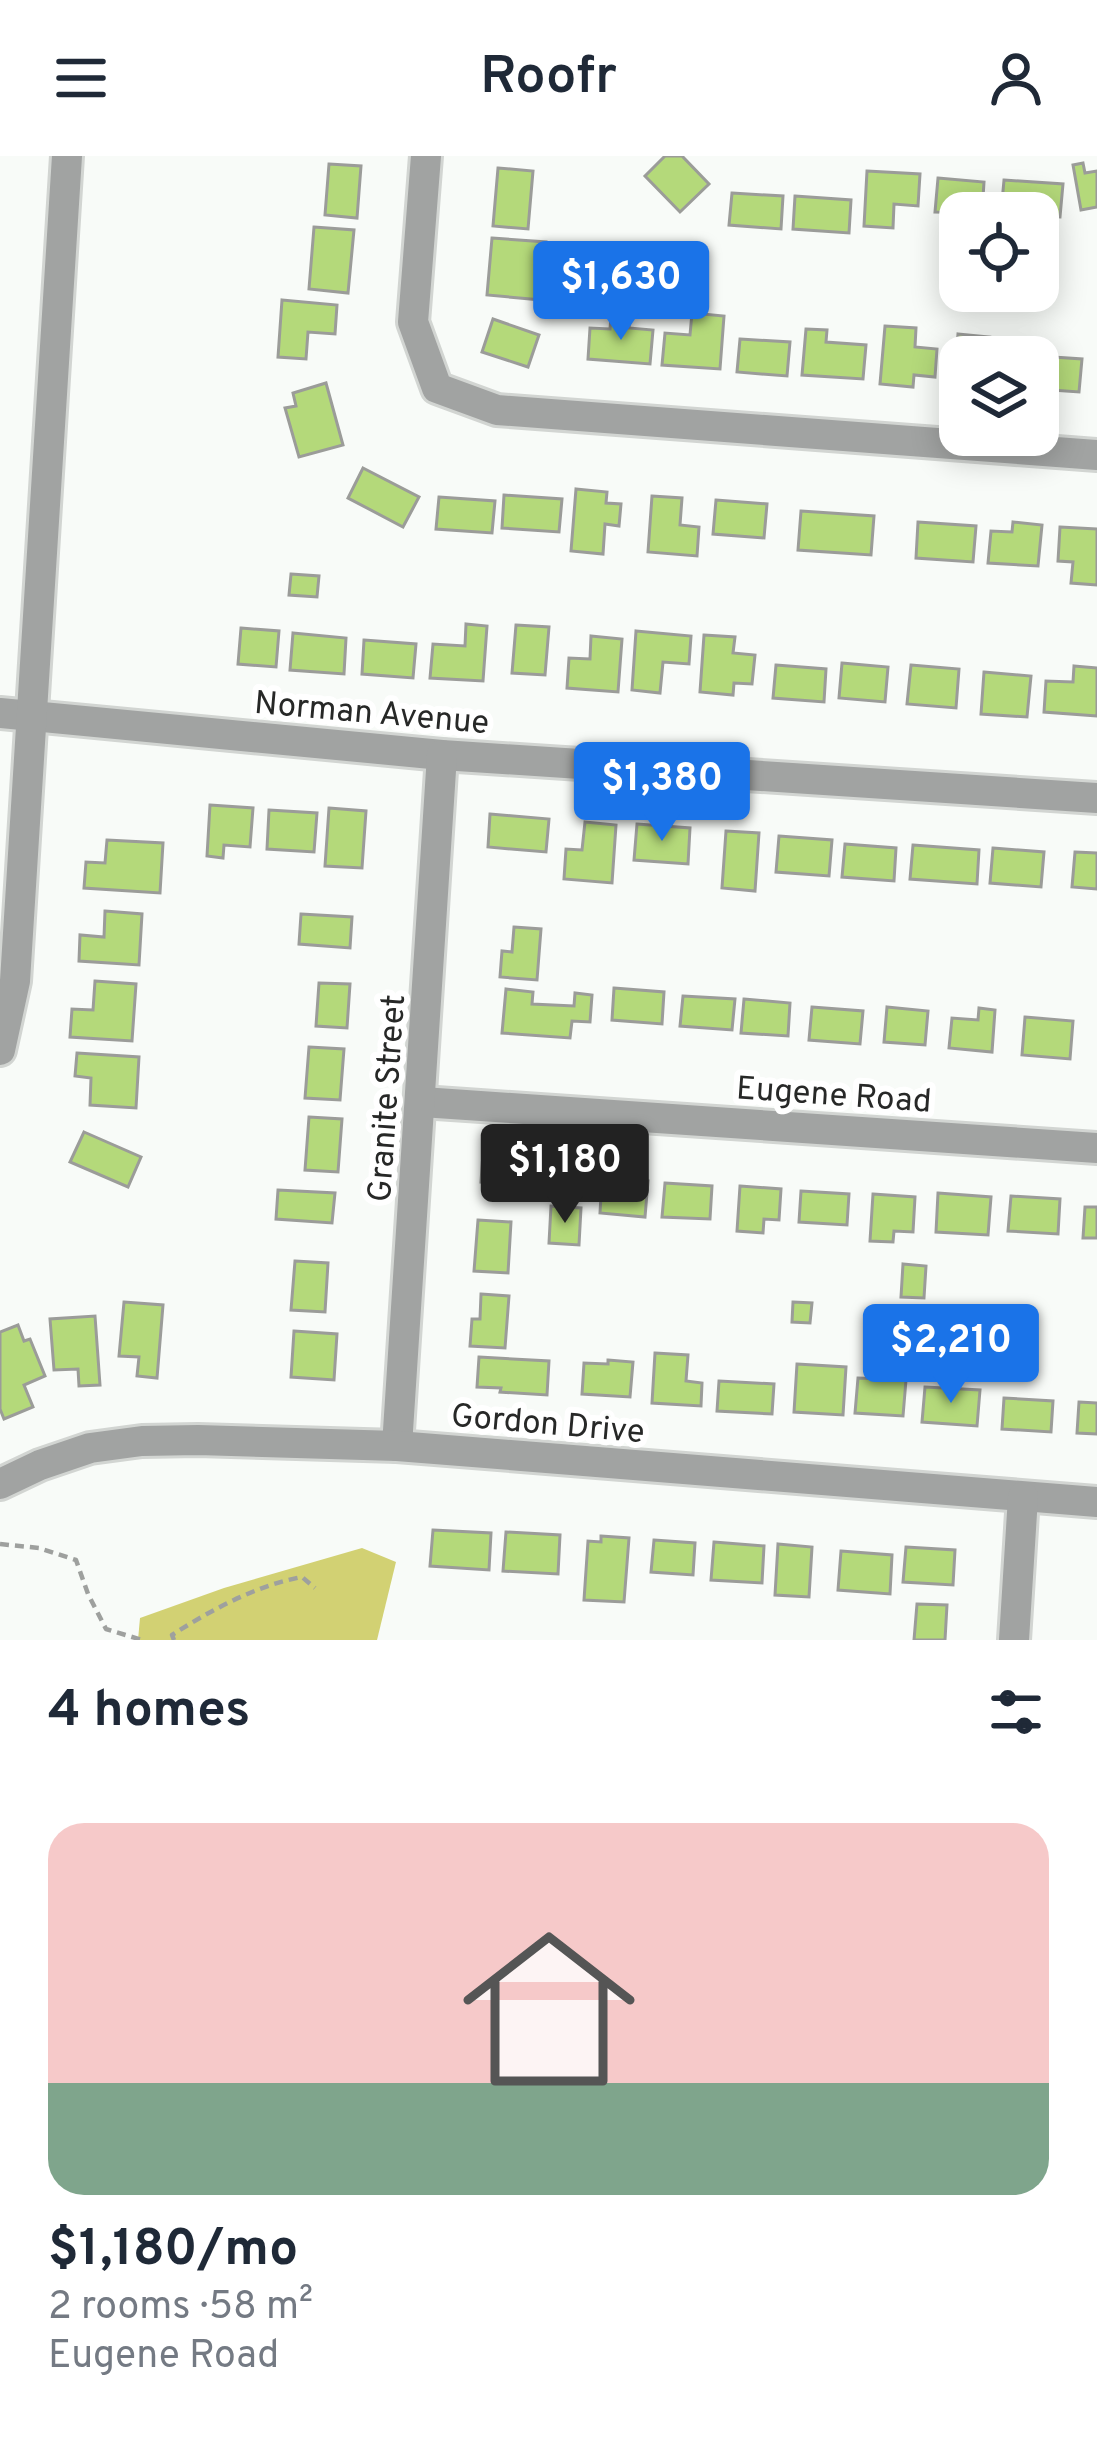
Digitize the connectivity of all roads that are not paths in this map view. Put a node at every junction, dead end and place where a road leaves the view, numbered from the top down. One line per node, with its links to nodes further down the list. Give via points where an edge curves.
1 (68, 156): 5 (street)
2 (426, 156): 3 (street, via 412,322 436,388 496,410)
3 (1097, 455)
4 (0, 713): 5 (street, Norman Avenue)
5 (33, 715): 6 (street, Norman Avenue); 8 (street, via 14,981)
6 (442, 754): 7 (street, Norman Avenue); 9 (street, Granite Street)
7 (1097, 798)
8 (0, 1050)
9 (422, 1102): 10 (street, Eugene Road); 11 (street, Granite Street)
10 (1097, 1148)
11 (397, 1446): 12 (street, Gordon Drive, via 142,1441 90,1448); 13 (street, Gordon Drive)
12 (0, 1484)
13 (1023, 1497): 14 (street, Gordon Drive); 15 (street)
14 (1097, 1502)
15 (1014, 1640)

